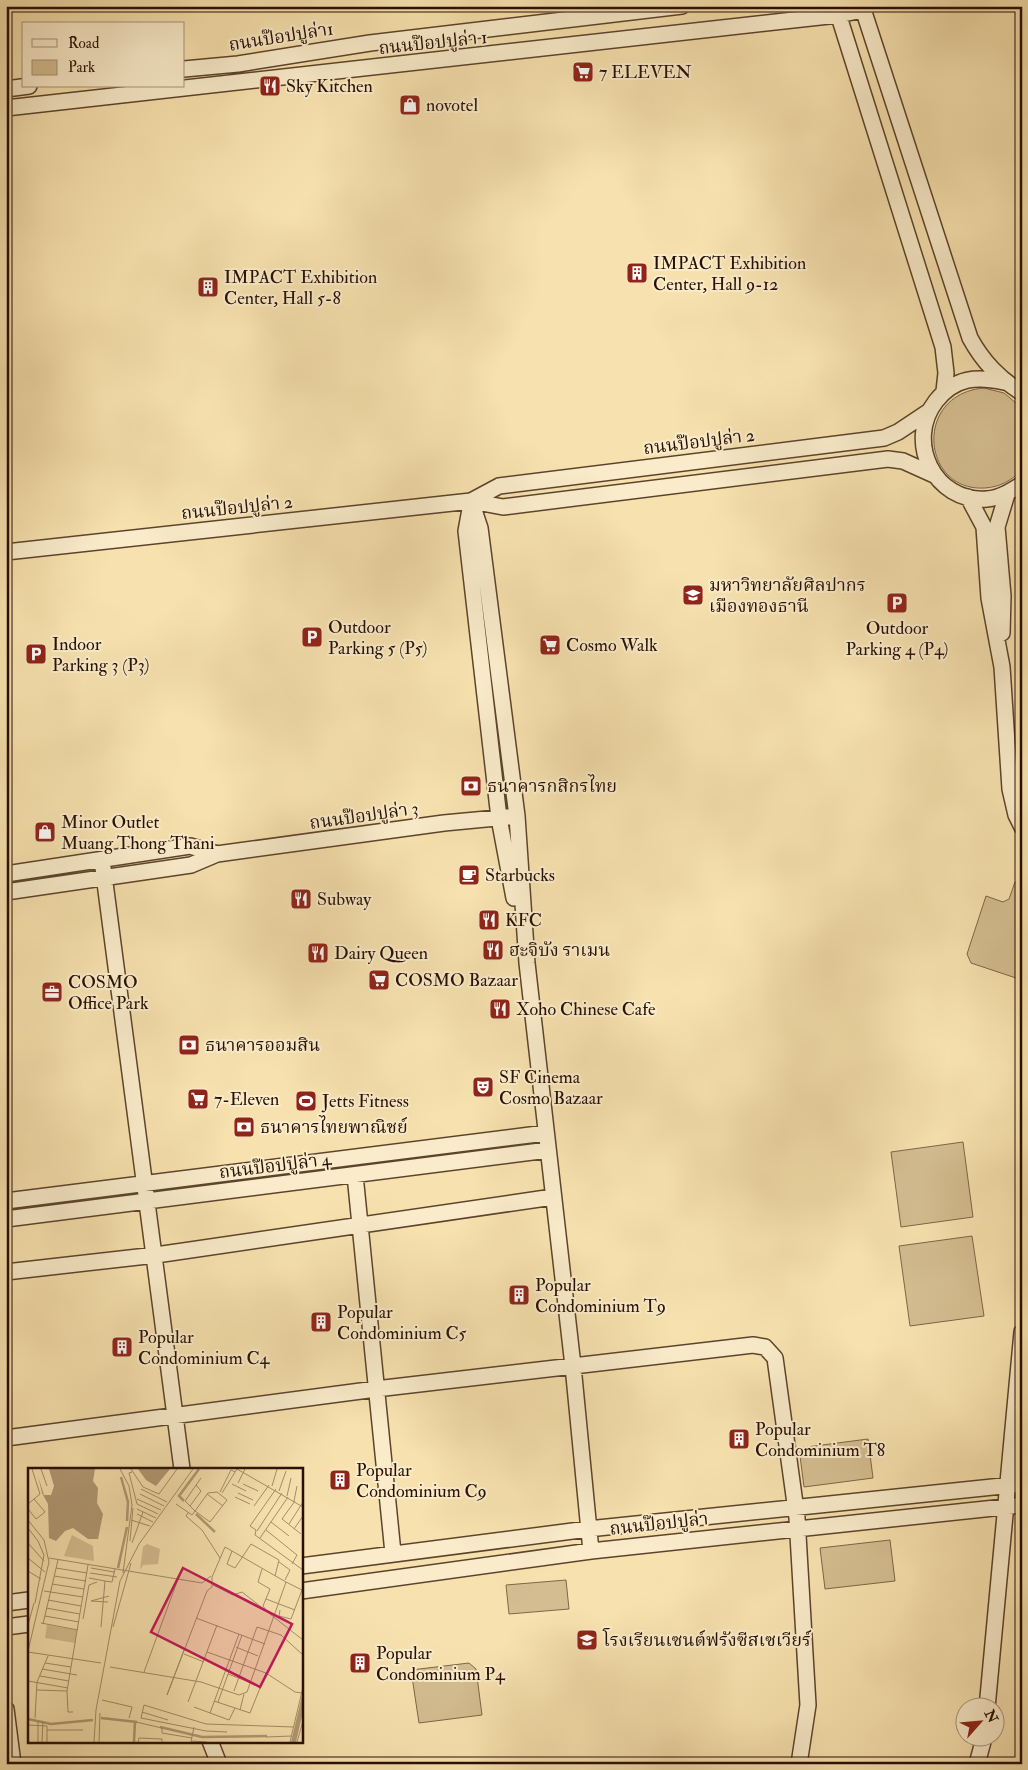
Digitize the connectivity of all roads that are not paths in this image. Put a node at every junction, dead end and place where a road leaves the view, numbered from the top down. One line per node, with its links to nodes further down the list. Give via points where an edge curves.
1 (682, 6): 4 (street, ถนนป๊อปปูล่า1)
2 (863, 8): 3 (street, ถนนป๊อปปูล่า 1); 10 (street, via 970,338 980,356)
3 (837, 11): 6 (street, ถนนป๊อปปูล่า 1); 11 (street, via 943,347)
4 (185, 69)
5 (22, 87): 8 (street)
6 (185, 87)
7 (177, 88): 9 (street, ถนนป๊อปปูล่า 1)
8 (6, 89)
9 (6, 108)
10 (1004, 382): 11 (street, via 983,378 962,381); 12 (street)
11 (944, 391): 13 (street)
12 (1022, 393)
13 (928, 412): 14 (street, via 922,433 924,455); 18 (street, ถนนป๊อปปูล่า 2, via 884,438 499,486)
14 (934, 475): 17 (street, via 949,489); 18 (street, ถนนป๊อปปูล่า 2, via 888,458 503,508)
15 (1022, 484): 16 (street)
16 (1007, 494): 17 (street, via 988,499); 20 (street, via 997,527 1003,596)
17 (968, 497): 20 (street, via 984,526 989,598)
18 (471, 500): 19 (street, ถนนป๊อปปูล่า 2); 21 (street, via 480,528); 22 (street, via 466,531)
19 (6, 552)
20 (1002, 667): 23 (street, via 1010,789)
21 (517, 816): 22 (street, ถนนป๊อปปูล่า 3); 29 (street)
22 (499, 818): 24 (street, ถนนป๊อปปูล่า 3); 29 (street)
23 (1022, 827)
24 (217, 854): 25 (street, ถนนป๊อปปูล่า 3, via 190,846); 27 (street, ถนนป๊อปปูล่า 3, via 192,866)
25 (102, 860): 26 (street, ถนนป๊อปปูล่า 3); 27 (street)
26 (6, 874)
27 (105, 880): 28 (street, ถนนป๊อปปูล่า 3); 33 (street)
28 (6, 892)
29 (527, 963): 30 (street)
30 (546, 1133): 31 (street); 33 (street, ถนนป๊อปปูล่า 4)
31 (548, 1150): 32 (street, ถนนป๊อปปูล่า 4); 34 (street)
32 (355, 1175): 36 (street, ถนนป๊อปปูล่า 4); 38 (street)
33 (145, 1183): 35 (street, ถนนป๊อปปูล่า 4); 36 (street)
34 (553, 1197): 38 (street); 42 (street)
35 (6, 1201)
36 (148, 1201): 37 (street, ถนนป๊อปปูล่า 4); 39 (street)
37 (6, 1219)
38 (361, 1225): 39 (street); 43 (street)
39 (156, 1255): 40 (street); 44 (street)
40 (6, 1272)
41 (1022, 1332): 47 (street)
42 (574, 1366): 43 (street); 50 (street, via 752,1345 765,1347 775,1358 780,1383); 51 (street)
43 (376, 1389): 44 (street); 54 (street)
44 (176, 1416): 45 (street); 46 (street)
45 (6, 1438)
46 (182, 1468)
47 (1015, 1485): 48 (street); 50 (street, ถนนป๊อปปูล่า)
48 (1006, 1506): 49 (street, ถนนป๊อปปูล่า); 52 (street, ถนนป๊อปปูล่า); 61 (street)
49 (1022, 1506)
50 (796, 1508): 51 (street, ถนนป๊อปปูล่า); 52 (street)
51 (588, 1528): 53 (street); 54 (street, ถนนป๊อปปูล่า)
52 (798, 1528): 53 (street, ถนนป๊อปปูล่า); 68 (street, via 808,1705)
53 (591, 1550): 56 (street, ถนนป๊อปปูล่า)
54 (393, 1553): 55 (street, ถนนป๊อปปูล่า)
55 (302, 1566)
56 (302, 1591)
57 (28, 1600): 58 (street)
58 (6, 1603)
59 (28, 1624): 60 (street)
60 (6, 1627)
61 (988, 1698)
62 (6, 1709): 67 (street)
63 (210, 1742): 66 (street)
64 (221, 1742): 66 (street)
65 (982, 1748): 69 (street)
66 (214, 1763)
67 (13, 1764)
68 (799, 1764)
69 (978, 1764)

